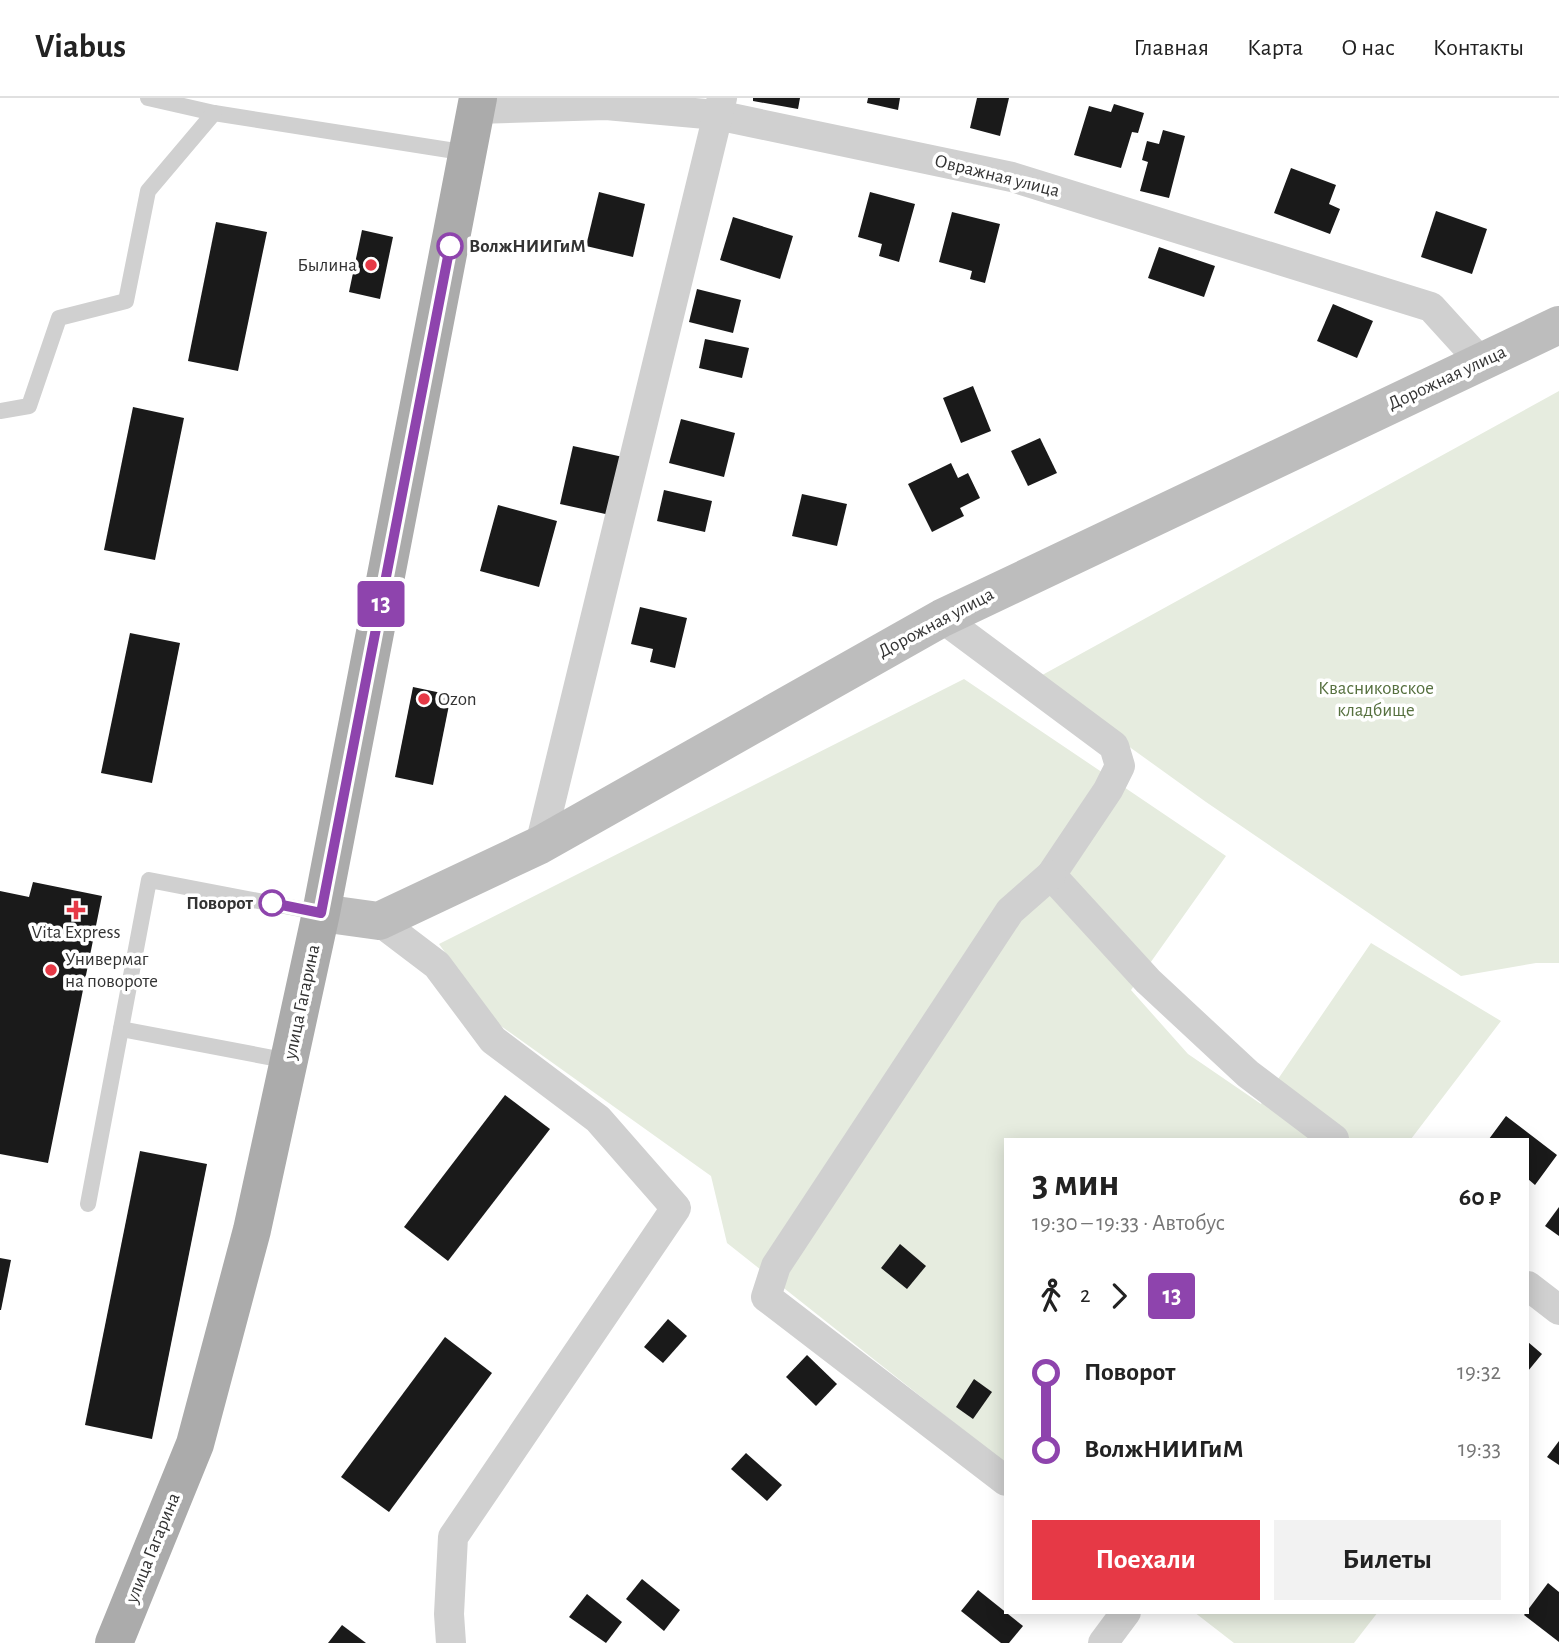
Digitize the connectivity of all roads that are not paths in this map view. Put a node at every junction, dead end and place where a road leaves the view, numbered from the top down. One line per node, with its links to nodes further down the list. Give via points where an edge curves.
1 (148, 98): 4 (lane)
2 (477, 103): 3 (street, Овражная улица); 5 (main road, улица Гагарина)
3 (720, 106): 7 (street, Овражная улица, via 1012,177 1431,307); 10 (street)
4 (214, 113): 5 (lane); 8 (lane, via 148,191 126,301 59,318 29,406)
5 (468, 153): 12 (main road, улица Гагарина)
6 (1559, 325): 7 (street, Дорожная улица)
7 (1482, 362): 9 (street, Дорожная улица)
8 (0, 411)
9 (942, 618): 10 (street, Дорожная улица); 11 (street, via 1114,746 1119,766 1108,790)
10 (540, 845): 13 (street, Дорожная улица)
11 (1051, 875): 16 (street, via 1148,981 1248,1074); 20 (street, via 1010,911 776,1266 766,1297)
12 (321, 913): 13 (street); 14 (lane, via 149,880); 15 (main road, улица Гагарина)
13 (379, 921): 23 (street, via 437,965 493,1040 598,1119 676,1208 453,1537)
14 (121, 1029): 15 (lane); 17 (lane)
15 (289, 1061): 22 (main road, улица Гагарина, via 252,1230 195,1444)
16 (1334, 1138)
17 (88, 1204)
18 (1529, 1287): 19 (street)
19 (1559, 1310)
20 (1004, 1478)
21 (1125, 1614): 24 (street)
22 (114, 1643)
23 (452, 1643)
24 (1103, 1643)

